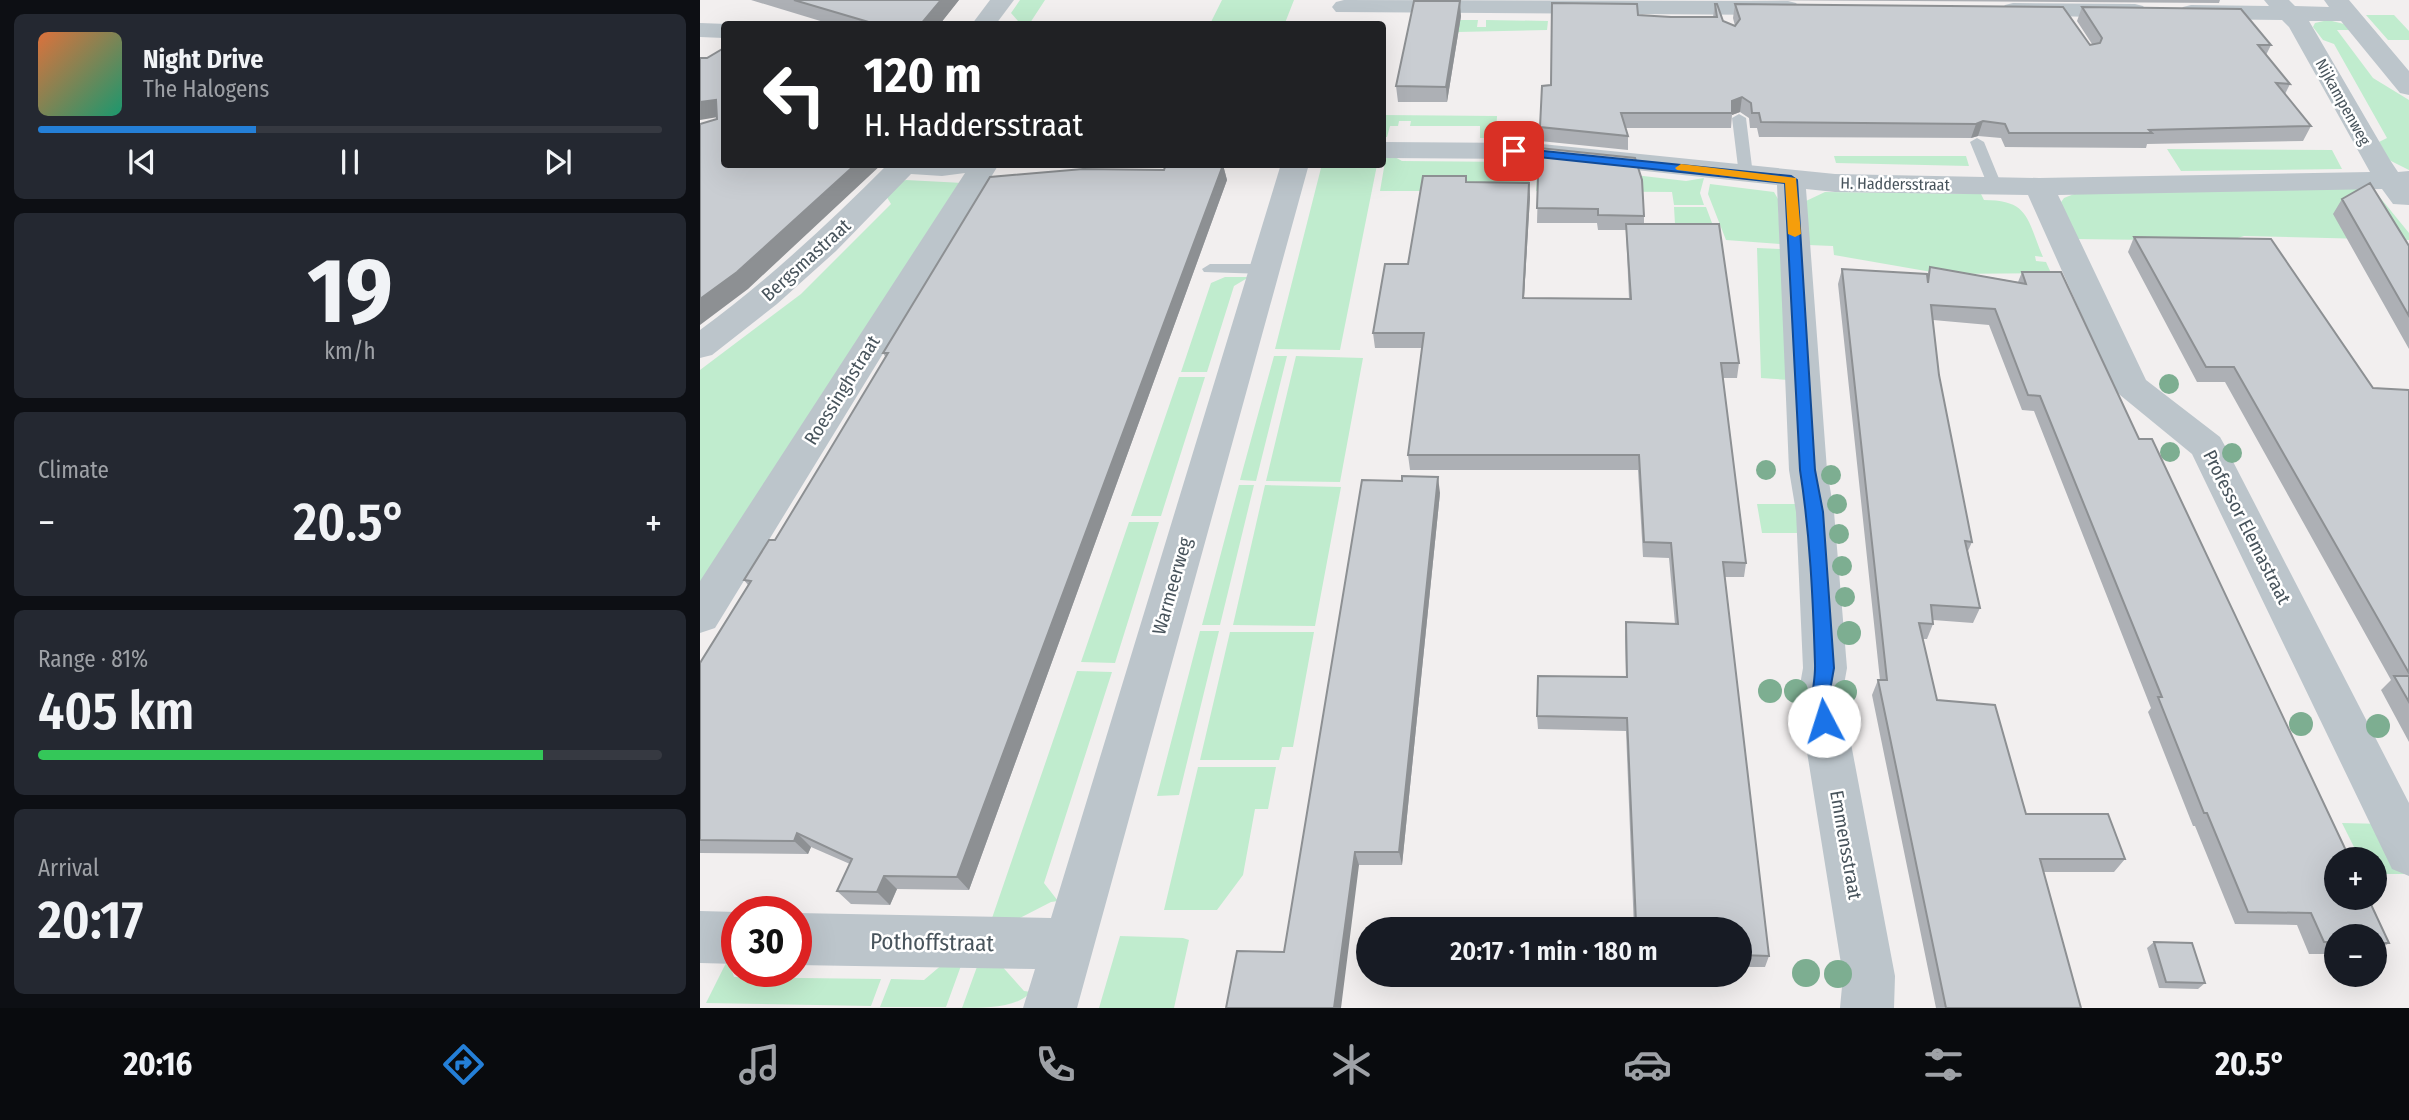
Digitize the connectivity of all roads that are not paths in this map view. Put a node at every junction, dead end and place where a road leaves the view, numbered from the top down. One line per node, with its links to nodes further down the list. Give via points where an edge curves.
1 (1002, 0): 8 (street)
2 (1670, 4): 5 (street, via 1723,13); 6 (street)
3 (2282, 6): 4 (street); 7 (street, via 2065,16); 20 (street, Nijkampenweg, via 2300,24)
4 (2343, 7): 11 (street)
5 (1814, 8)
6 (1338, 9)
7 (1994, 9)
8 (986, 21)
9 (700, 30): 10 (street)
10 (721, 30)
11 (2409, 87)
12 (1739, 118): 18 (lane)
13 (1977, 142): 21 (lane)
14 (1386, 150): 18 (street, H. Haddersstraat, via 1532,151)
15 (901, 168): 26 (street, Bergsmastraat, via 816,253)
16 (982, 168): 27 (street, Roessinghstraat)
17 (1294, 168): 25 (street, Warmeerweg)
18 (1746, 175): 19 (street, H. Haddersstraat)
19 (1791, 180): 21 (street, H. Haddersstraat); 34 (street, Emmensstraat, via 1825,668 1820,696 1869,976)
20 (2399, 180): 22 (street, H. Haddersstraat); 23 (street, Nijkampenweg)
21 (1995, 186): 22 (street, H. Haddersstraat)
22 (2039, 187): 28 (street, Professor Elemastraat, via 2132,387 2207,446)
23 (2409, 205)
24 (1210, 269): 25 (lane)
25 (1265, 269): 32 (street, Warmeerweg)
26 (700, 347)
27 (700, 616)
28 (2409, 853)
29 (700, 937): 30 (street)
30 (721, 938)
31 (812, 939): 32 (street, Pothoffstraat)
32 (1069, 944): 33 (street, Warmeerweg)
33 (1050, 1008)
34 (1867, 1008)

